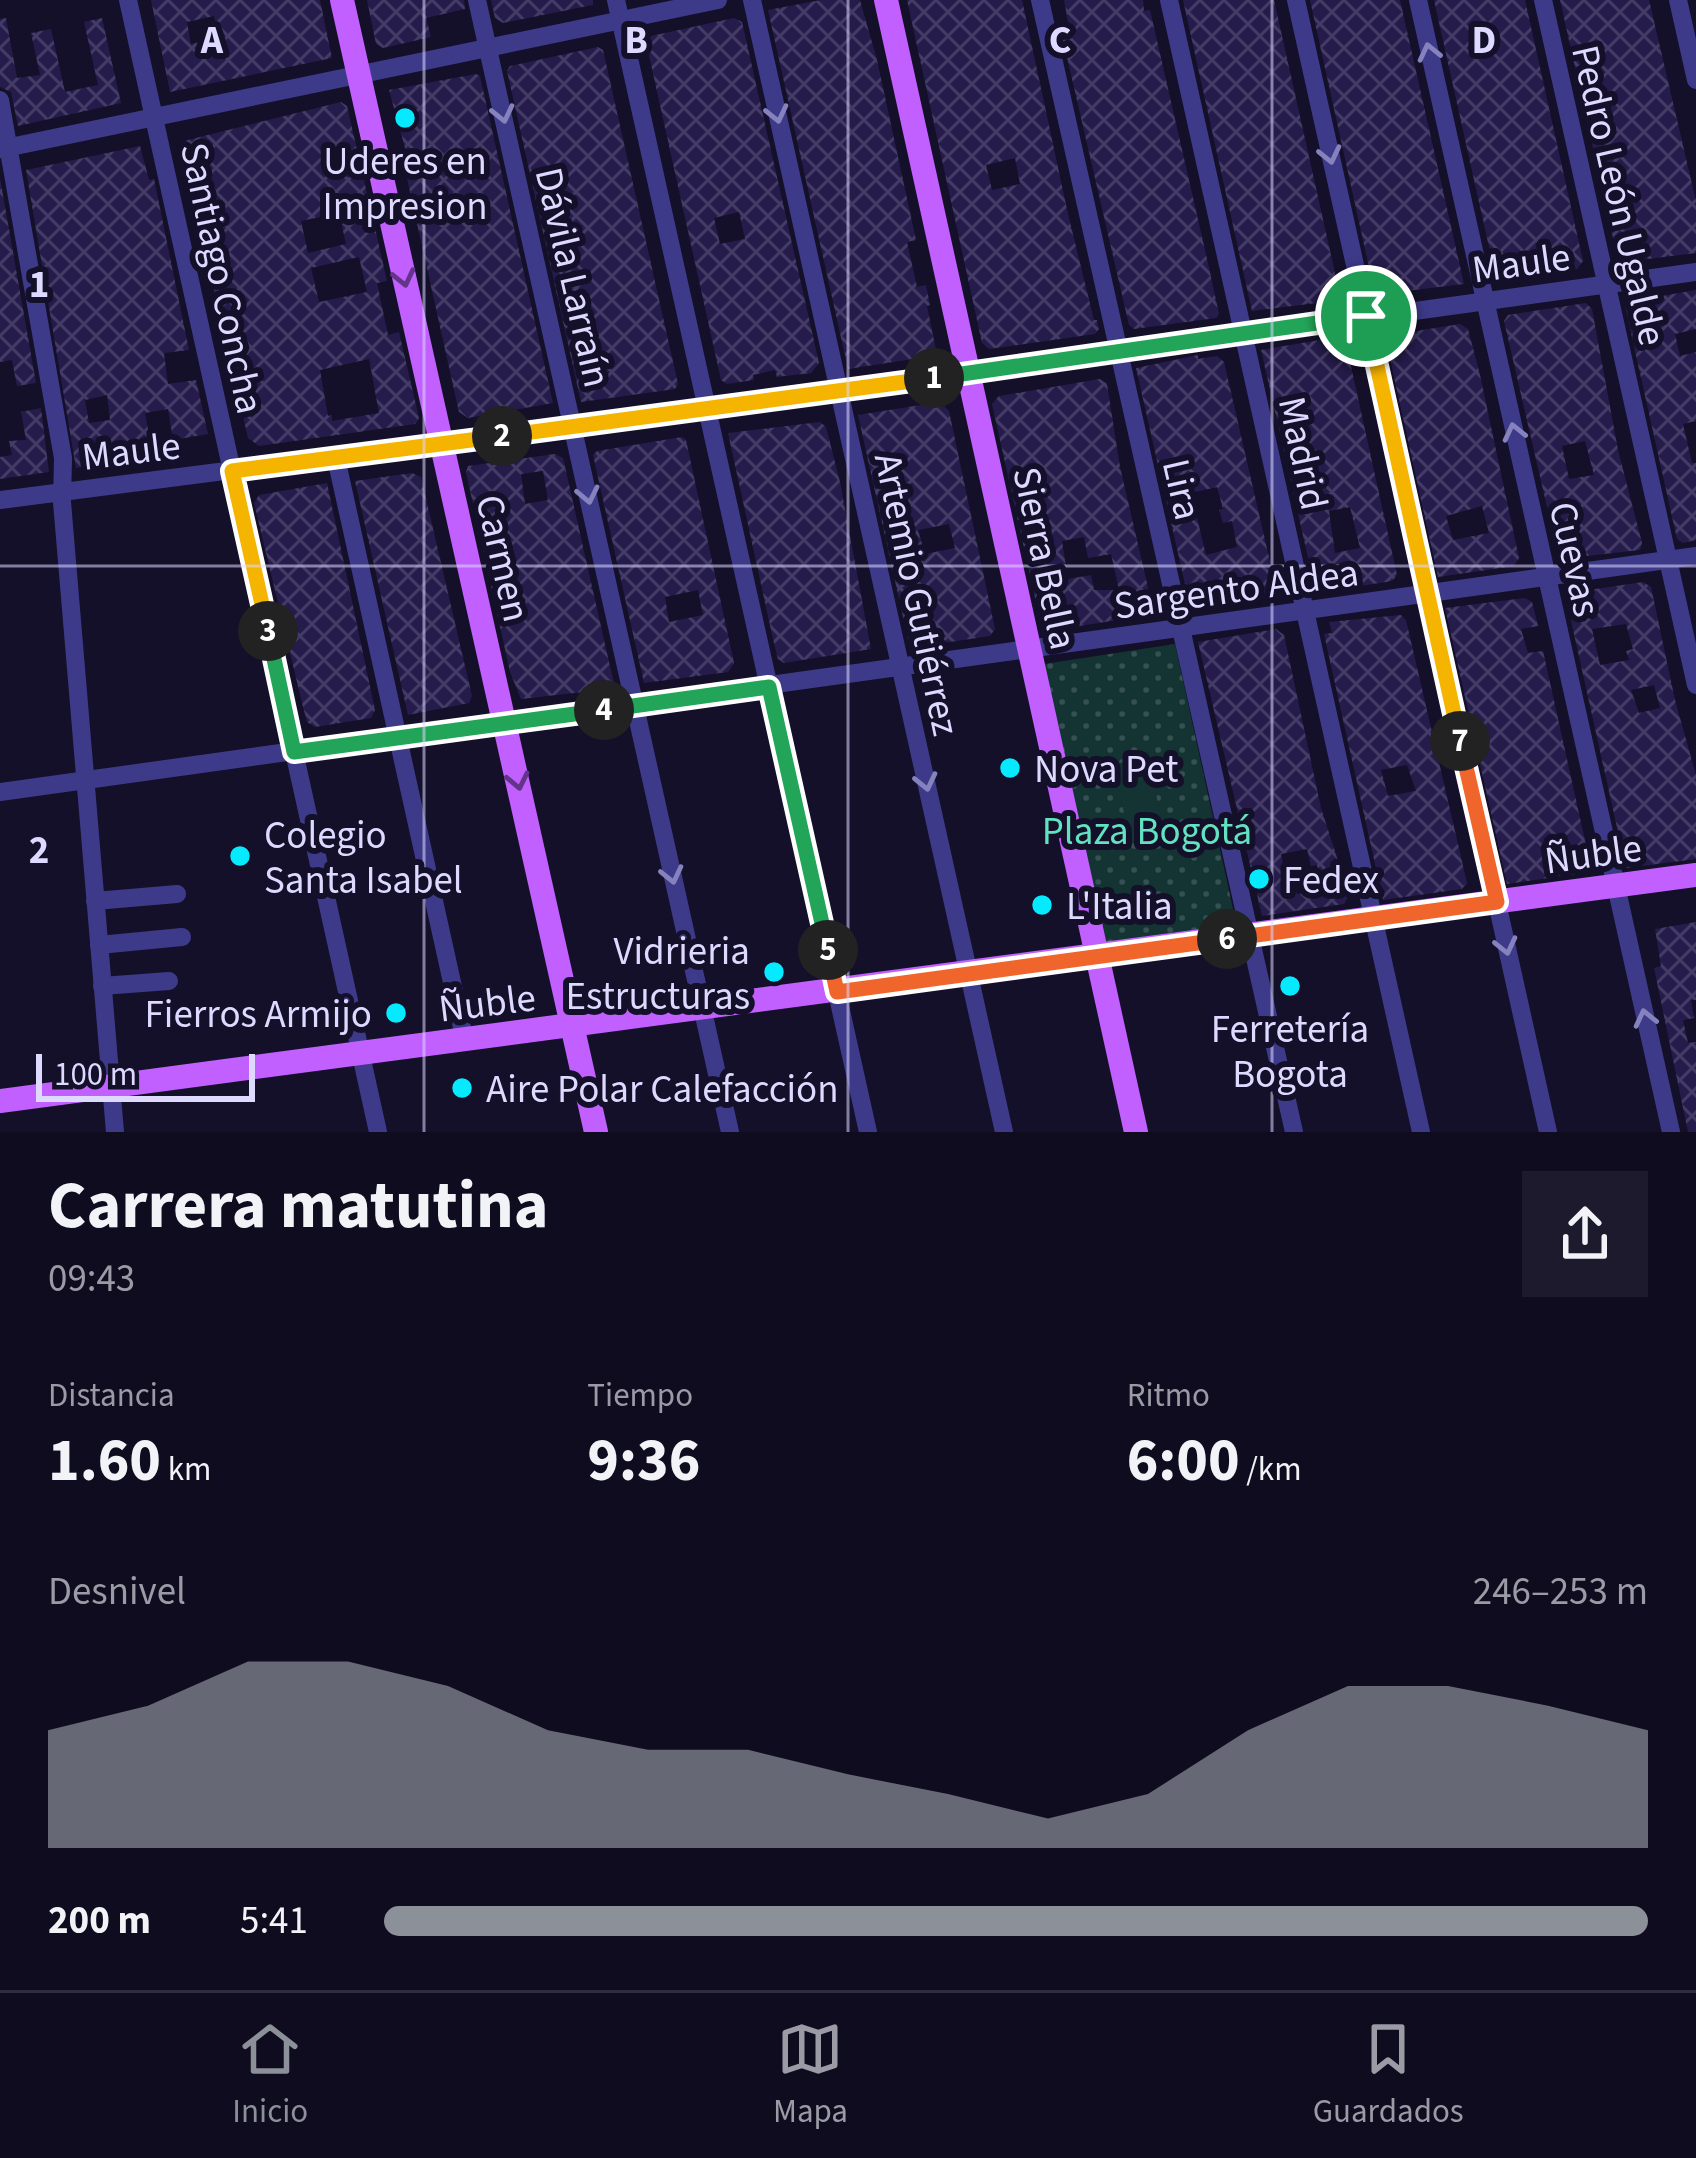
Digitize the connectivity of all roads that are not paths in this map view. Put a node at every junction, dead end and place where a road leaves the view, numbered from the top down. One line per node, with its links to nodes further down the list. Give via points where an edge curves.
1 (128, 0): 19 (street, Santiago Concha)
2 (341, 0): 16 (main road, Carmen)
3 (477, 0): 15 (street, Dávila Larraín)
4 (616, 0): 14 (street)
5 (718, 0): 14 (street)
6 (752, 0): 28 (street, Artemio Gutiérrez, one-way to 28)
7 (886, 0): 27 (main road, Sierra Bella)
8 (1040, 0): 26 (street, Lira)
9 (1169, 0): 25 (street, Madrid)
10 (1296, 0): 24 (street, one-way to 24)
11 (1418, 0): 23 (street, Cuevas, one-way to 11)
12 (1543, 0): 22 (street, Pedro León Ugalde)
13 (1678, 0): 17 (street)
14 (621, 21): 15 (street); 29 (street)
15 (488, 49): 16 (street); 30 (street, Dávila Larraín, one-way to 30)
16 (358, 76): 19 (street); 31 (main road, Carmen, one-way to 31)
17 (1696, 80)
18 (0, 100): 20 (street)
19 (154, 118): 20 (street); 33 (street, Santiago Concha)
20 (4, 149): 34 (street)
21 (1696, 272): 22 (street, Maule)
22 (1606, 284): 23 (street, Maule); 37 (street, Pedro León Ugalde)
23 (1485, 300): 24 (street, Maule); 38 (street, Cuevas, one-way to 23)
24 (1366, 316): 25 (street, Maule); 39 (street)
25 (1244, 334): 26 (street, Maule); 40 (street, Madrid)
26 (1119, 352): 27 (street, Maule); 41 (street, Lira)
27 (969, 373): 28 (street, Maule); 42 (main road, Sierra Bella)
28 (839, 391): 29 (street, Maule); 43 (street, Artemio Gutiérrez)
29 (707, 409): 30 (street, Maule); 45 (street)
30 (574, 427): 31 (street, Maule); 46 (street, Dávila Larraín, one-way to 46)
31 (442, 444): 32 (street, Maule); 47 (main road, Carmen)
32 (336, 458): 33 (street, Maule); 48 (street)
33 (232, 471): 34 (street, Maule); 49 (street, Santiago Concha)
34 (62, 492): 35 (street, Maule); 50 (street)
35 (0, 500)
36 (1696, 556): 37 (street, Sargento Aldea)
37 (1668, 560): 38 (street, Sargento Aldea); 44 (street, Pedro León Ugalde)
38 (1547, 577): 39 (street, Sargento Aldea); 53 (street, Cuevas)
39 (1428, 594): 40 (street, Sargento Aldea); 56 (street)
40 (1306, 611): 41 (street, Sargento Aldea); 57 (street, Madrid)
41 (1181, 629): 42 (street, Sargento Aldea); 58 (street, Lira)
42 (1030, 650): 43 (street, Sargento Aldea); 61 (main road, Sierra Bella)
43 (900, 668): 45 (street, Sargento Aldea); 62 (street, Artemio Gutiérrez, one-way to 62)
44 (1696, 685)
45 (769, 687): 46 (street, Sargento Aldea); 65 (street)
46 (633, 706): 47 (street, Sargento Aldea); 66 (street, Dávila Larraín, one-way to 66)
47 (505, 723): 48 (street, Sargento Aldea); 67 (main road, Carmen, one-way to 67)
48 (398, 738): 49 (street, Sargento Aldea); 68 (street)
49 (294, 752): 50 (street, Sargento Aldea); 69 (street, Santiago Concha)
50 (85, 780): 51 (street, Sargento Aldea); 55 (street)
51 (0, 791)
52 (1696, 875): 53 (main road, Ñuble)
53 (1616, 886): 56 (main road, Ñuble); 82 (street, Cuevas, one-way to 53)
54 (177, 894): 55 (street)
55 (95, 901): 60 (street)
56 (1497, 902): 57 (main road, Ñuble); 81 (street, one-way to 81)
57 (1374, 919): 58 (main road, Ñuble); 80 (street, Madrid)
58 (1250, 936): 61 (main road, Ñuble); 79 (street, Lira)
59 (182, 937): 60 (street)
60 (99, 944): 64 (street)
61 (1097, 958): 62 (main road, Ñuble); 78 (main road, Sierra Bella)
62 (969, 975): 65 (main road, Ñuble); 77 (street, Artemio Gutiérrez)
63 (169, 981): 64 (street)
64 (103, 986): 70 (street)
65 (837, 992): 66 (main road, Ñuble); 76 (street)
66 (703, 1010): 67 (main road, Ñuble); 75 (street, Dávila Larraín)
67 (572, 1027): 68 (main road, Ñuble); 74 (main road, Carmen)
68 (465, 1041): 69 (main road, Ñuble)
69 (361, 1054): 70 (main road, Ñuble); 73 (street, Santiago Concha)
70 (111, 1087): 71 (main road, Ñuble); 72 (street)
71 (0, 1101)
72 (115, 1132)
73 (378, 1132)
74 (596, 1132)
75 (730, 1132)
76 (868, 1132)
77 (1004, 1132)
78 (1136, 1132)
79 (1294, 1132)
80 (1421, 1132)
81 (1548, 1132)
82 (1671, 1132)

